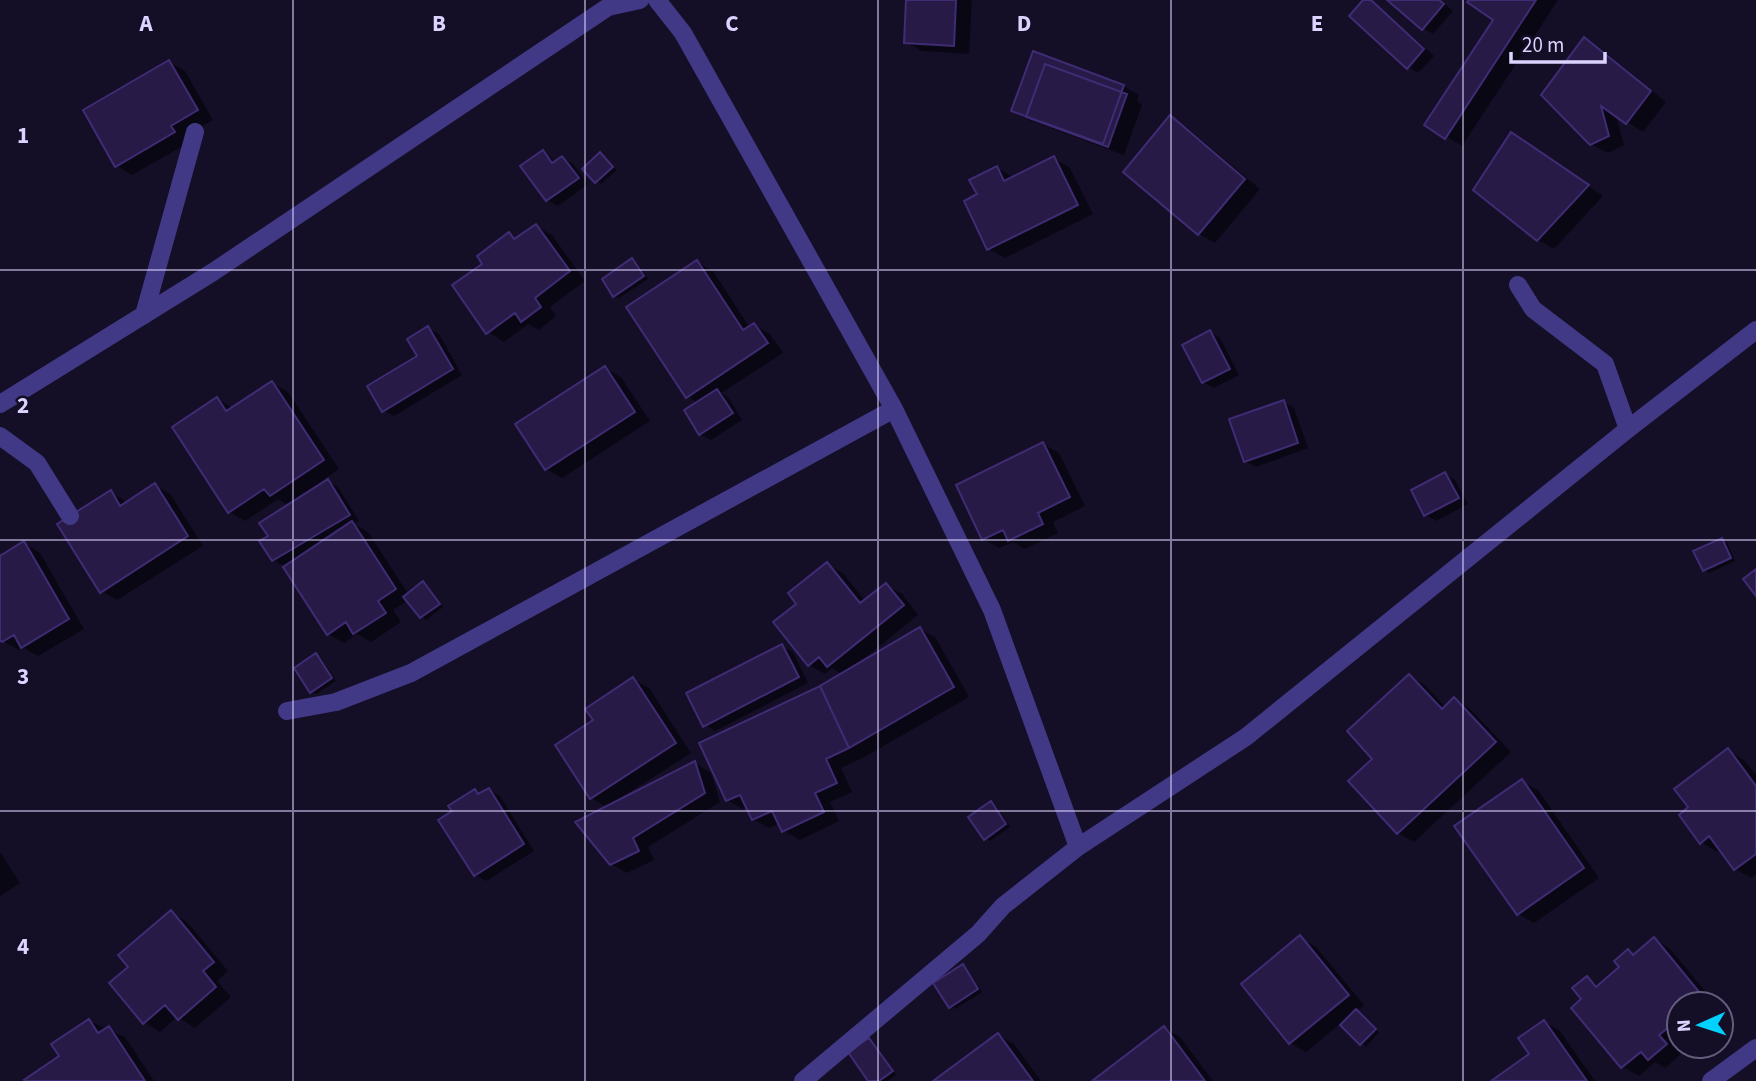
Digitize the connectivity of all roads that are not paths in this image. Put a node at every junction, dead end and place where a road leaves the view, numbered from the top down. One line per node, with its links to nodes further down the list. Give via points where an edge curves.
1 (640, 0): 5 (street, via 608,7)
2 (657, 0): 8 (street, via 683,33)
3 (195, 132): 5 (street)
4 (1518, 285): 9 (street, via 1533,309 1605,364)
5 (144, 315): 7 (street)
6 (1756, 330): 9 (street)
7 (0, 404)
8 (894, 409): 12 (street, via 411,673 336,702); 13 (street, via 992,610)
9 (1628, 429): 13 (street, via 1245,737)
10 (0, 436): 11 (street, via 37,463)
11 (70, 516)
12 (287, 711)
13 (1077, 847): 15 (street)
14 (1756, 1048): 16 (street)
15 (803, 1081)
16 (1711, 1081)

